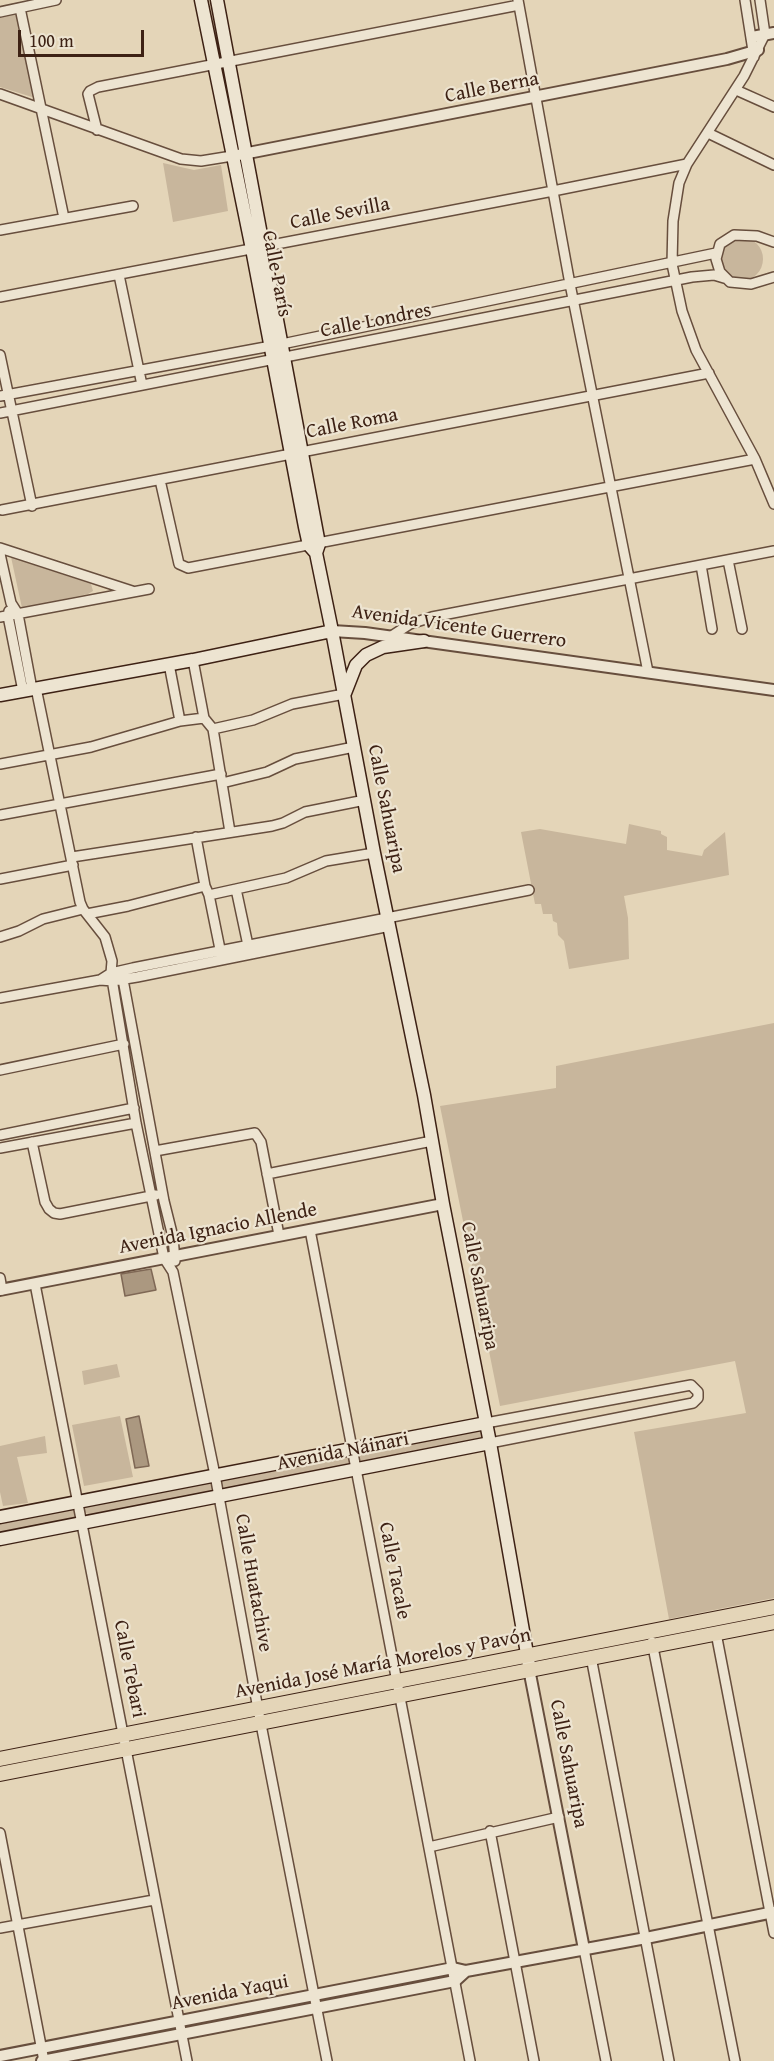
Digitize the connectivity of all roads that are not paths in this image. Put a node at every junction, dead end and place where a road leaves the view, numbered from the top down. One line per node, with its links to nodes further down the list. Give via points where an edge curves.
1 (56, 0): 7 (street)
2 (201, 0): 13 (main road, Calle París)
3 (217, 0): 12 (main road, Calle París)
4 (746, 0): 10 (street)
5 (760, 0): 9 (street)
6 (518, 3): 12 (street); 16 (street)
7 (20, 8): 8 (street); 17 (street)
8 (0, 12)
9 (770, 33): 10 (street); 11 (street)
10 (752, 37): 11 (street)
11 (755, 53): 14 (street); 16 (street, Calle Berna)
12 (229, 63): 13 (street); 21 (main road, Calle París)
13 (214, 65): 19 (street, via 93,89 88,94); 22 (main road, Calle París)
14 (736, 90): 18 (street); 20 (street)
15 (0, 94): 17 (street)
16 (536, 98): 21 (street, Calle Berna); 25 (street)
17 (40, 107): 19 (street); 27 (street)
18 (774, 107)
19 (97, 130): 22 (street, via 181,159)
20 (708, 133): 23 (street); 24 (street)
21 (246, 154): 22 (street, Calle Berna); 30 (main road, Calle París)
22 (232, 156): 30 (main road, Calle París)
23 (687, 164): 25 (street, Calle Sevilla); 32 (street, via 675,203)
24 (774, 165)
25 (553, 191): 30 (street, Calle Sevilla); 37 (street)
26 (133, 206): 27 (street)
27 (64, 218): 28 (street)
28 (0, 230)
29 (774, 242): 31 (street, Calle Londres, via 740,234 724,240)
30 (258, 248): 33 (street, Calle Sevilla); 40 (main road, Calle París)
31 (716, 253): 32 (street, Calle Londres); 35 (street, via 716,263)
32 (672, 264): 36 (street); 37 (street, Calle Londres)
33 (119, 275): 38 (street, Calle Sevilla); 43 (street)
34 (774, 277): 35 (street, Calle Londres, via 751,284)
35 (724, 278): 36 (street, Calle Londres, via 704,275)
36 (675, 281): 39 (street, Calle Londres); 44 (street, via 690,333)
37 (570, 284): 39 (street); 40 (street, Calle Londres)
38 (0, 297)
39 (574, 301): 42 (street, Calle Londres); 46 (street)
40 (276, 344): 42 (main road, Calle París); 43 (street, Calle Londres)
41 (0, 356): 47 (street)
42 (279, 358): 45 (street, Calle Londres); 50 (main road, Calle París)
43 (139, 370): 45 (street); 47 (street, Calle Londres)
44 (709, 373): 46 (street, Calle Roma); 51 (street)
45 (142, 385): 48 (street, Calle Londres)
46 (594, 395): 50 (street, Calle Roma); 53 (street)
47 (4, 396): 48 (street)
48 (11, 411): 49 (street, Calle Londres); 55 (street)
49 (0, 413)
50 (296, 453): 52 (street, Calle Roma); 57 (main road, Calle París)
51 (755, 459): 53 (street); 54 (street)
52 (160, 480): 55 (street, Calle Roma); 57 (street, via 179,564 185,567)
53 (611, 488): 57 (street); 63 (street)
54 (774, 504)
55 (32, 506): 56 (street, Calle Roma)
56 (2, 510)
57 (315, 547): 69 (main road, Calle París)
58 (0, 549): 65 (street)
59 (774, 551): 61 (street)
60 (0, 554): 66 (street, via 11,603)
61 (728, 560): 62 (street); 68 (street)
62 (701, 565): 63 (street); 67 (street)
63 (630, 579): 70 (street, via 432,617 410,624); 74 (street)
64 (149, 589): 65 (street)
65 (134, 592): 66 (street)
66 (9, 616): 75 (street)
67 (712, 629)
68 (742, 629)
69 (332, 631): 70 (street, Avenida Vicente Guerrero); 72 (main road, Avenida Vicente Guerrero); 77 (main road, Calle Sahuaripa)
70 (390, 637): 71 (street, Avenida Vicente Guerrero)
71 (424, 641): 74 (street, Avenida Vicente Guerrero); 77 (main road, via 383,647 366,655 352,673)
72 (193, 660): 73 (main road, Avenida Vicente Guerrero); 79 (street)
73 (169, 664): 75 (main road, Avenida Vicente Guerrero); 80 (street)
74 (648, 672): 76 (street, Avenida Vicente Guerrero)
75 (30, 689): 78 (main road, Avenida Vicente Guerrero); 83 (street)
76 (774, 690)
77 (344, 694): 81 (street, via 292,704 260,718); 82 (main road, Calle Sahuaripa)
78 (0, 695)
79 (204, 718): 80 (street); 81 (street)
80 (180, 721): 83 (street, via 99,745)
81 (213, 729): 85 (street)
82 (354, 747): 85 (street, via 295,759 267,772); 86 (main road, Calle Sahuaripa)
83 (50, 754): 84 (street); 87 (street)
84 (0, 764)
85 (222, 778): 87 (street); 89 (street)
86 (365, 800): 89 (street, via 305,812 272,826); 91 (main road, Calle Sahuaripa)
87 (60, 803): 88 (street); 92 (street)
88 (0, 815)
89 (230, 832): 90 (street)
90 (196, 837): 92 (street); 95 (street)
91 (374, 853): 94 (street, via 326,861 286,879); 98 (main road, Calle Sahuaripa)
92 (73, 861): 93 (street); 97 (street)
93 (0, 879)
94 (236, 889): 95 (street); 100 (street)
95 (207, 890): 97 (street); 101 (street)
96 (529, 890): 98 (street)
97 (85, 911): 99 (street, via 43,919); 102 (street, via 105,937)
98 (389, 922): 100 (street); 111 (main road, Calle Sahuaripa)
99 (0, 937)
100 (249, 950): 101 (street)
101 (222, 956): 103 (street)
102 (112, 962): 103 (street); 104 (street, Calle Huatachive)
103 (122, 975): 104 (street); 114 (street, Calle Huatachive)
104 (112, 977): 105 (street); 106 (street, Calle Huatachive)
105 (0, 998)
106 (124, 1044): 107 (street); 108 (street, Calle Huatachive)
107 (0, 1070)
108 (134, 1108): 109 (street, Calle Huatachive); 110 (street)
109 (136, 1123): 112 (street); 117 (street, Calle Huatachive)
110 (0, 1135)
111 (432, 1141): 115 (street); 118 (main road, Calle Sahuaripa)
112 (32, 1142): 113 (street); 117 (street, via 45,1202 54,1213)
113 (0, 1148)
114 (155, 1151): 115 (street, via 255,1133 261,1142); 116 (street, Calle Huatachive)
115 (267, 1174): 120 (street)
116 (163, 1194): 117 (street); 121 (street, Calle Huatachive)
117 (151, 1196): 121 (street, Calle Huatachive)
118 (443, 1204): 119 (street, Avenida Ignacio Allende); 125 (main road, Calle Sahuaripa)
119 (310, 1230): 120 (street, Avenida Ignacio Allende); 127 (street, Calle Tacale)
120 (279, 1235): 121 (street, Avenida Ignacio Allende)
121 (170, 1257): 123 (street, Avenida Ignacio Allende); 129 (street, Calle Huatachive)
122 (0, 1278): 124 (street)
123 (35, 1284): 124 (street, Avenida Ignacio Allende); 131 (street, Calle Tebari)
124 (1, 1290)
125 (486, 1423): 126 (main road, Calle Sahuaripa); 126 (street, Avenida Náinari, via 691,1385 697,1389 693,1402); 127 (main road, Avenida Náinari)
126 (490, 1443): 128 (main road, Avenida Náinari); 140 (main road, Calle Sahuaripa)
127 (352, 1448): 128 (street, Calle Tacale); 129 (main road, Avenida Náinari)
128 (356, 1470): 130 (main road, Avenida Náinari); 141 (street, Calle Tacale)
129 (215, 1475): 130 (street, Calle Huatachive); 131 (main road, Avenida Náinari)
130 (219, 1496): 133 (main road, Avenida Náinari); 142 (street, Calle Huatachive)
131 (78, 1501): 132 (main road, Avenida Náinari); 133 (street, Calle Tebari)
132 (0, 1517)
133 (82, 1523): 134 (main road, Avenida Náinari); 143 (street, Calle Tebari)
134 (0, 1539)
135 (774, 1607): 138 (main road, Avenida José María Morelos y Pavón)
136 (774, 1622): 137 (main road, Avenida José María Morelos y Pavón)
137 (716, 1633): 138 (main road, Avenida José María Morelos y Pavón); 151 (street)
138 (651, 1638): 139 (main road, Avenida José María Morelos y Pavón); 140 (main road, Avenida José María Morelos y Pavón); 153 (street)
139 (591, 1657): 140 (main road, Avenida José María Morelos y Pavón); 156 (street)
140 (528, 1662): 141 (main road, Avenida José María Morelos y Pavón); 146 (street, Calle Sahuaripa)
141 (398, 1688): 142 (main road, Avenida José María Morelos y Pavón); 149 (street, Calle Tacale)
142 (259, 1715): 143 (main road, Avenida José María Morelos y Pavón); 162 (street, Calle Huatachive)
143 (124, 1743): 144 (main road, Avenida José María Morelos y Pavón); 145 (main road, Avenida José María Morelos y Pavón); 150 (street, Calle Tebari)
144 (0, 1759)
145 (0, 1774)
146 (559, 1817): 147 (street); 157 (street, Calle Sahuaripa)
147 (490, 1831): 149 (street); 158 (street)
148 (0, 1833): 152 (street)
149 (429, 1846): 159 (street, Calle Tacale)
150 (154, 1900): 152 (street); 164 (street, Calle Tebari)
151 (772, 1912): 153 (street, Avenida Yaqui); 155 (street)
152 (18, 1925): 154 (street); 166 (street)
153 (708, 1926): 156 (street, Avenida Yaqui); 175 (street)
154 (0, 1928)
155 (774, 1933)
156 (646, 1938): 157 (street, Avenida Yaqui); 174 (street)
157 (584, 1949): 158 (street, Avenida Yaqui); 173 (street)
158 (515, 1962): 160 (street, Avenida Yaqui); 172 (street)
159 (453, 1968): 160 (street, Avenida Yaqui); 161 (street, Calle Tacale); 162 (street, Avenida Yaqui)
160 (466, 1971): 161 (street, Avenida Yaqui)
161 (455, 1980): 163 (street, Avenida Yaqui); 171 (street, Calle Tacale)
162 (314, 1995): 163 (street, Calle Huatachive); 164 (street, Avenida Yaqui)
163 (317, 2007): 165 (street, Avenida Yaqui); 170 (street, Calle Huatachive)
164 (179, 2021): 165 (street, Calle Tebari); 166 (street, Avenida Yaqui)
165 (182, 2034): 168 (street, Avenida Yaqui); 169 (street, Calle Tebari)
166 (41, 2048): 167 (street, Avenida Yaqui); 168 (street)
167 (0, 2056)
168 (43, 2061)
169 (187, 2061)
170 (327, 2061)
171 (470, 2061)
172 (534, 2061)
173 (606, 2061)
174 (669, 2061)
175 (735, 2061)

